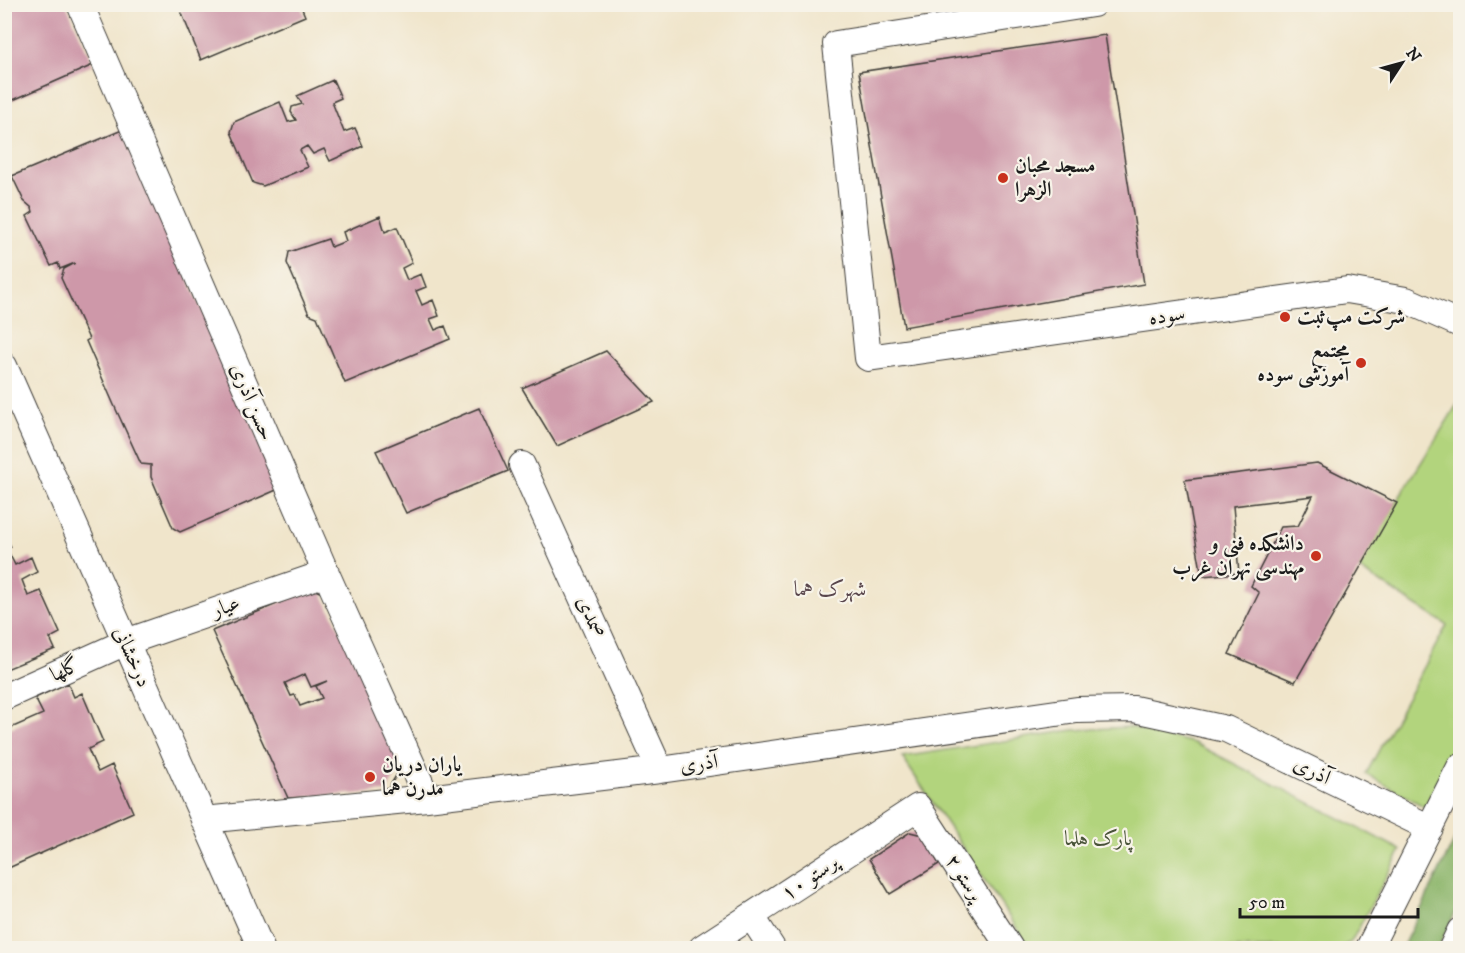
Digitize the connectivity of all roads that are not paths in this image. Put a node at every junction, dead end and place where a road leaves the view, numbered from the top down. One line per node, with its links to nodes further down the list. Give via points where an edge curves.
1 (80, 4): 6 (street, حسن آذری)
2 (1093, 4): 3 (street, سوده, via 836,44 868,358 1347,290 1406,300)
3 (1461, 324)
4 (4, 366): 7 (street, درخشانی)
5 (522, 465): 10 (street, صمدی)
6 (326, 573): 7 (street, عیار); 11 (street, حسن آذری)
7 (126, 642): 8 (street, گلها); 13 (street, درخشانی)
8 (4, 697)
9 (1461, 767): 14 (street)
10 (660, 770): 11 (street, آذری); 14 (street, آذری, via 1077,710 1134,709 1191,723 1220,743)
11 (427, 798): 13 (street, آذری)
12 (918, 807): 15 (street, پرستو ۱۰); 20 (street, پرستو ۲)
13 (204, 820): 17 (street, درخشانی)
14 (1427, 835): 21 (street)
15 (752, 917): 18 (street, پرستو ۱۰); 19 (street)
16 (1461, 931): 22 (street)
17 (261, 948)
18 (702, 948)
19 (772, 948)
20 (1010, 948)
21 (1370, 948)
22 (1452, 948)

